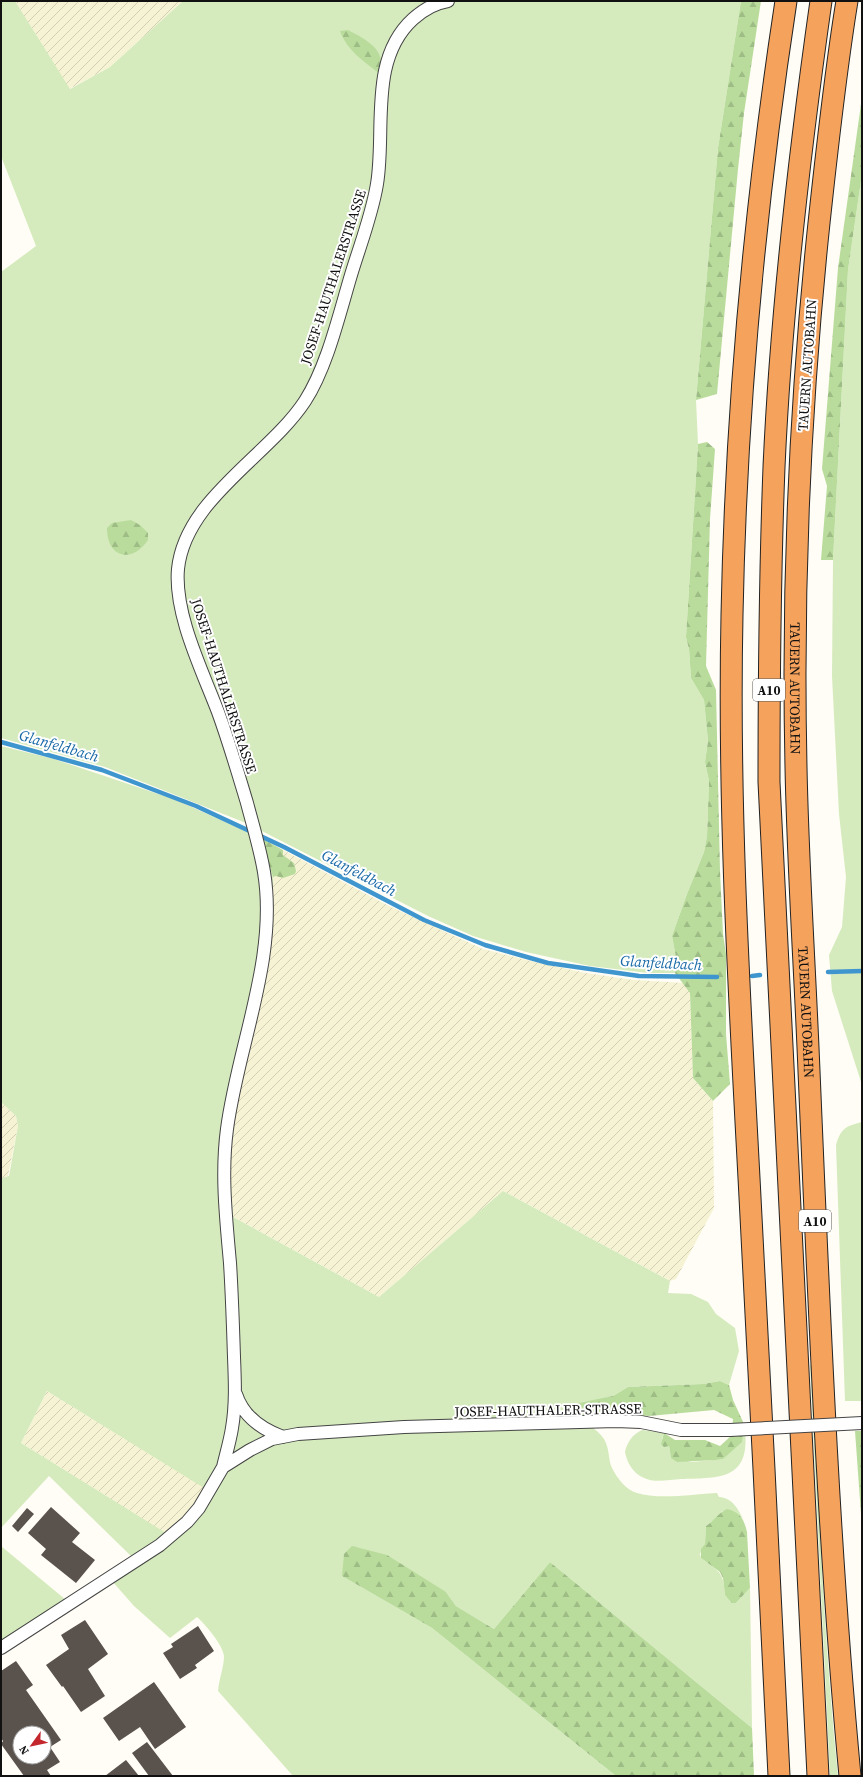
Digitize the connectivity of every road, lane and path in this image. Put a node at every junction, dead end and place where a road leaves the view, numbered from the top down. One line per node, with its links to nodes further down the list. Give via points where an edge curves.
1 (448, 1): 5 (street, JOSEF-HAUTHALERSTRASSE, via 429,7 410,21 394,43 389,55 382,94 376,188 333,334 312,387 306,399 279,433 218,492 202,512 191,531 180,560 178,586 184,618 224,730 252,820 266,886 266,927 258,981 232,1093 225,1148 224,1192)
2 (786, 1): 10 (highway, via 767,133 750,294 738,454 732,615 732,774 739,979)
3 (821, 1): 11 (highway, A10, via 801,142 785,304 774,466 769,624 769,782)
4 (847, 1): 12 (highway, TAUERN AUTOBAHN / A10, via 826,153 810,305 800,459 795,613 796,766 822,1378 838,1651)
5 (235, 1392): 7 (street, via 244,1412 257,1424); 8 (street, via 232,1428)
6 (862, 1423): 7 (street, JOSEF-HAUTHALER-STRASSE, bridge, via 681,1430 641,1422 608,1421 404,1427)
7 (283, 1437): 8 (street, JOSEF-HAUTHALER-STRASSE, via 272,1439 250,1450)
8 (223, 1467): 9 (street, JOSEF-HAUTHALER-STRASSE, via 199,1508 176,1533 128,1567)
9 (1, 1648)
10 (779, 1776)
11 (818, 1776)
12 (850, 1776)

